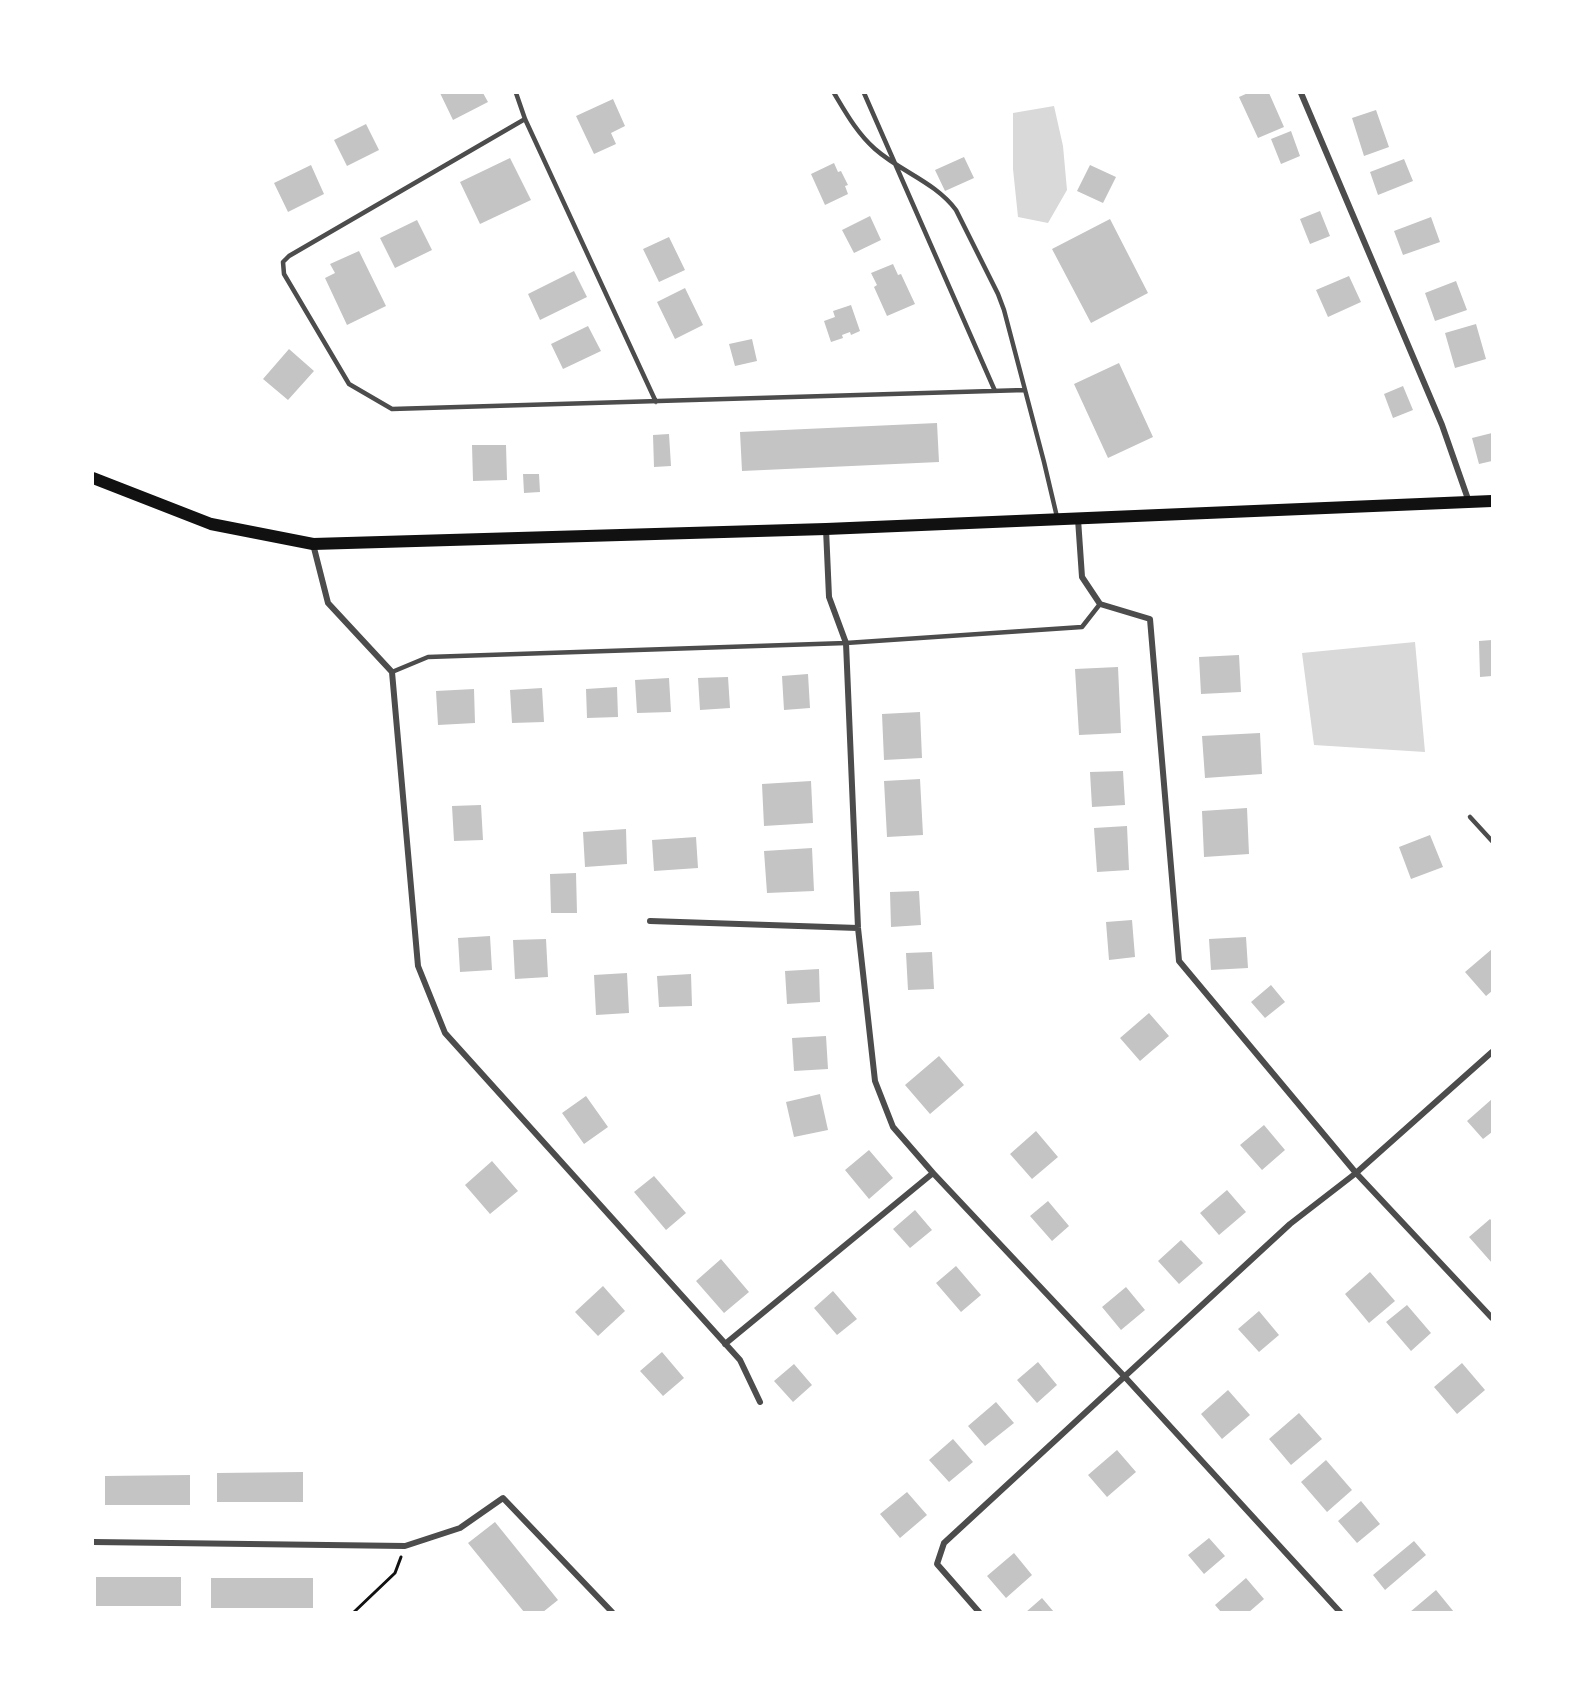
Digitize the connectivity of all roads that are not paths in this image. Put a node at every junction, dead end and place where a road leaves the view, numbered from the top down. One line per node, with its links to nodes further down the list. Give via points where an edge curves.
1 (516, 93): 5 (lane)
2 (834, 93): 6 (lane, via 863,138)
3 (864, 93): 6 (lane)
4 (1301, 93): 12 (street, via 1442,425)
5 (525, 119): 9 (lane); 9 (lane, via 289,256 282,266 284,274 349,384 392,409)
6 (896, 165): 7 (lane, via 936,189 956,210 998,294); 8 (lane)
7 (1025, 390): 8 (lane); 14 (lane)
8 (995, 391): 9 (lane)
9 (656, 402)
10 (93, 478): 16 (main road, via 211,524)
11 (1492, 501): 12 (main road)
12 (1468, 502): 13 (main road)
13 (1078, 519): 14 (main road); 17 (street, via 1082,577)
14 (1057, 520): 15 (main road)
15 (826, 529): 16 (main road); 18 (street, via 829,597)
16 (313, 544): 19 (street, via 328,603)
17 (1100, 604): 18 (lane, via 1082,627); 26 (street, via 1150,619 1179,961)
18 (846, 643): 19 (lane, via 428,657); 23 (street)
19 (392, 672): 28 (street, via 418,966 445,1033)
20 (1470, 817): 21 (lane)
21 (1492, 841)
22 (650, 921): 23 (street)
23 (858, 928): 25 (street, via 875,1081 894,1127)
24 (1492, 1052): 26 (street)
25 (933, 1173): 28 (street); 29 (street)
26 (1356, 1173): 27 (street); 29 (street, via 1290,1224)
27 (1492, 1318)
28 (725, 1344): 30 (street, via 740,1360)
29 (1124, 1376): 33 (street, via 944,1543 937,1564); 34 (street)
30 (760, 1402)
31 (93, 1542): 32 (street, via 405,1546 460,1528 503,1498)
32 (612, 1612)
33 (979, 1612)
34 (1340, 1612)

